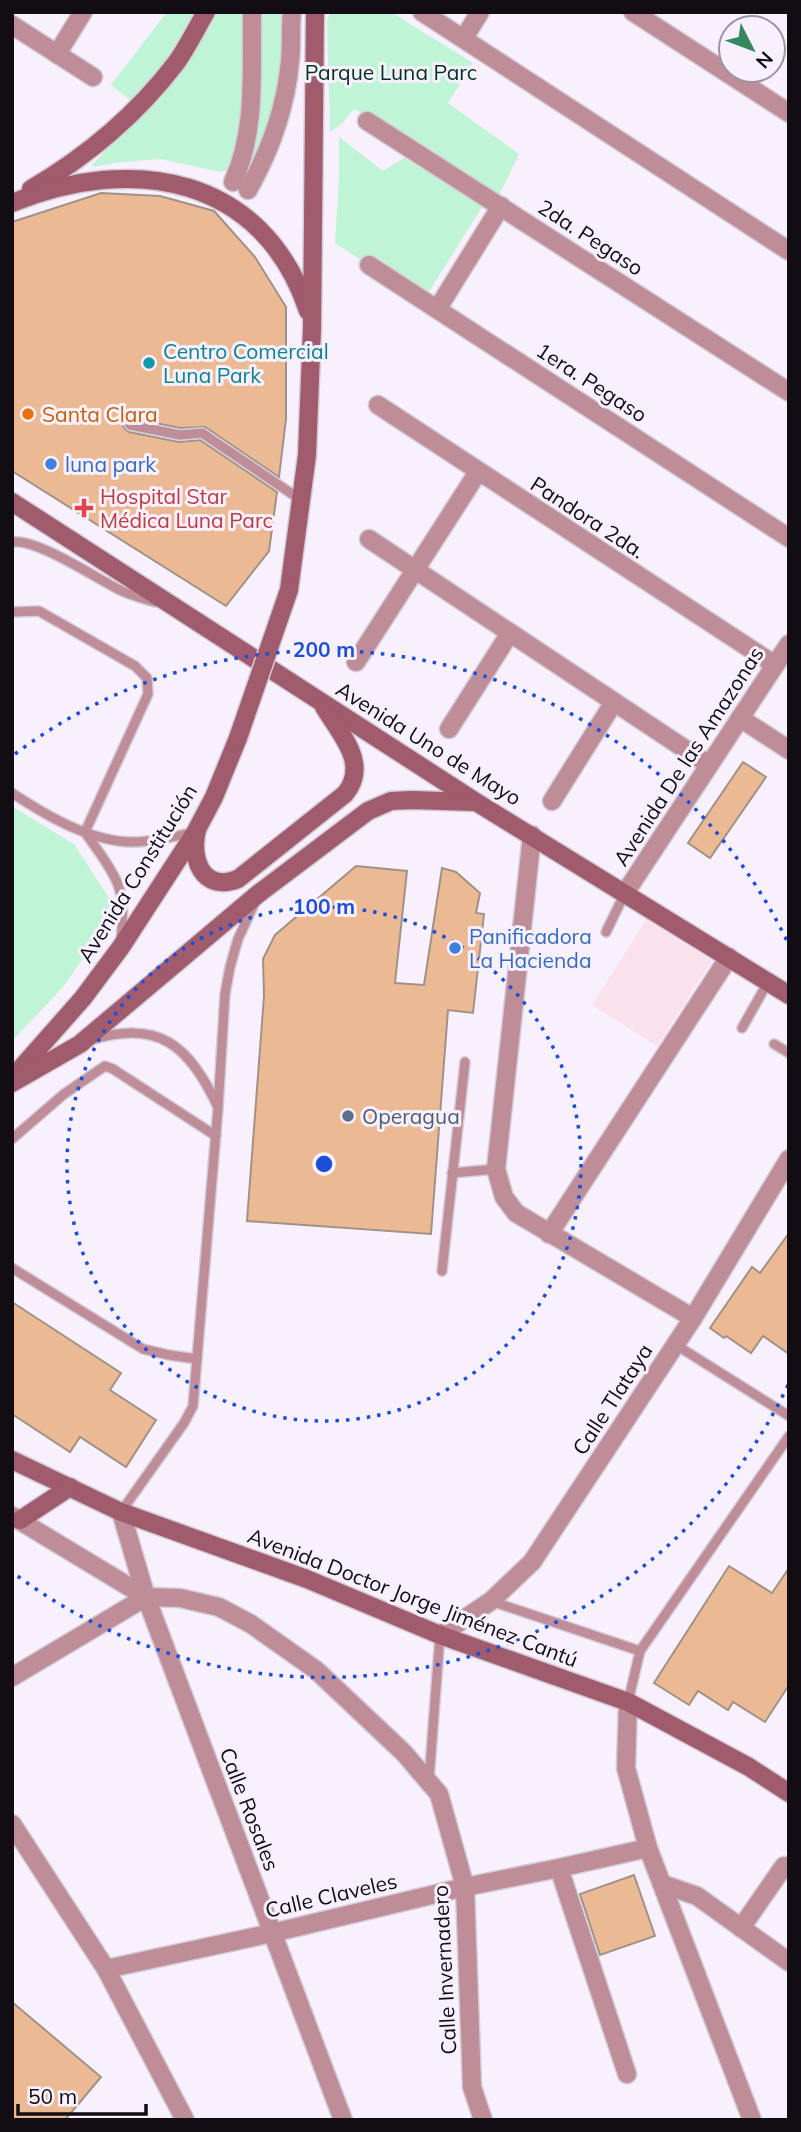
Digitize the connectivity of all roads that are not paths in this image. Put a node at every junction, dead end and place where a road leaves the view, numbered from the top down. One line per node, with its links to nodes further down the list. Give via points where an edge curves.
1 (83, 12): 11 (street)
2 (206, 12): 15 (main road, via 176,62 120,124 64,169)
3 (252, 12): 4 (street, via 249,131 240,186 265,156 282,107 291,58)
4 (292, 12)
5 (315, 12): 20 (main road, Avenida Constitución)
6 (422, 12): 10 (street)
7 (480, 12): 10 (street)
8 (634, 12): 13 (street)
9 (12, 25): 11 (street)
10 (464, 38): 17 (street)
11 (57, 54): 12 (street)
12 (93, 77)
13 (789, 113)
14 (367, 121): 16 (street, 2da. Pegaso)
15 (12, 201): 20 (main road, via 73,184 117,178 163,181 208,194 242,215 271,242 293,274)
16 (501, 206): 19 (street); 21 (street, 2da. Pegaso)
17 (789, 251)
18 (369, 265): 19 (street, 1era. Pegaso)
19 (438, 308): 27 (street, 1era. Pegaso)
20 (313, 328): 25 (main road, Avenida Constitución)
21 (789, 392)
22 (378, 405): 24 (street, Pandora 2da.)
23 (130, 425): 25 (lane, via 180,435 202,433)
24 (478, 472): 30 (street); 36 (street, Pandora 2da.)
25 (301, 500): 46 (main road, Avenida Constitución, bridge, via 289,590 238,738)
26 (12, 502): 31 (main road, Avenida Uno de Mayo)
27 (789, 538)
28 (369, 539): 30 (street)
29 (12, 542): 31 (lane, via 45,550 121,591)
30 (415, 569): 33 (street); 35 (street)
31 (181, 610): 37 (main road, Avenida Uno de Mayo)
32 (12, 611): 47 (lane, via 39,611 135,666 147,678 148,694)
33 (510, 633): 38 (street); 40 (street)
34 (789, 643): 36 (street, Avenida De las Amazonas)
35 (356, 662)
36 (775, 665): 39 (street, Avenida De las Amazonas)
37 (320, 701): 45 (main road, Avenida Uno de Mayo); 46 (main road, via 354,755 355,776 345,794 232,881 213,880 200,869 195,851)
38 (614, 702): 42 (street); 44 (street)
39 (740, 718): 41 (street); 42 (street, Avenida De las Amazonas)
40 (449, 729)
41 (789, 750)
42 (709, 765): 50 (street, Avenida De las Amazonas)
43 (12, 793): 47 (lane)
44 (551, 800)
45 (476, 802): 48 (main road, Avenida Uno de Mayo); 49 (main road, via 411,800 368,811)
46 (197, 828): 47 (lane, via 136,842); 52 (main road, Avenida Constitución)
47 (85, 832): 52 (lane, via 119,887)
48 (532, 835): 50 (main road, Avenida Uno de Mayo); 66 (street)
49 (258, 894): 57 (main road); 62 (lane, via 230,967)
50 (625, 894): 51 (lane); 53 (main road, Avenida Uno de Mayo)
51 (606, 932)
52 (121, 947): 61 (main road, Avenida Constitución)
53 (729, 957): 54 (main road, Avenida Uno de Mayo); 68 (street)
54 (768, 982): 55 (main road, Avenida Uno de Mayo); 56 (lane)
55 (789, 995)
56 (742, 1028)
57 (80, 1044): 61 (main road); 62 (lane, via 123,1032 158,1037 187,1056)
58 (774, 1044): 59 (lane)
59 (789, 1053)
60 (465, 1062): 67 (lane)
61 (12, 1080)
62 (218, 1108): 63 (lane)
63 (216, 1136): 64 (lane, via 105,1066); 73 (lane)
64 (12, 1139)
65 (789, 1159): 71 (street, Calle Tlataya)
66 (496, 1169): 67 (lane); 68 (street, via 504,1196 516,1213)
67 (452, 1173): 70 (lane)
68 (549, 1234): 71 (street)
69 (12, 1268): 73 (lane, via 143,1349)
70 (442, 1271)
71 (693, 1318): 72 (street, Calle Tlataya)
72 (676, 1345): 74 (lane); 81 (street, Calle Tlataya, via 533,1562)
73 (197, 1359): 78 (lane, via 193,1406)
74 (789, 1416)
75 (789, 1436): 83 (lane)
76 (12, 1460): 77 (main road, Avenida Doctor Jorge Jiménez Cantú)
77 (70, 1487): 78 (main road, Avenida Doctor Jorge Jiménez Cantú); 79 (main road)
78 (121, 1512): 80 (street, Calle Rosales); 82 (main road, Avenida Doctor Jorge Jiménez Cantú, via 307,1579)
79 (16, 1518): 80 (street, Calle Invernadero)
80 (146, 1597): 84 (street); 86 (street, Calle Invernadero, via 180,1598 219,1607 251,1624 316,1670); 95 (street, Calle Rosales)
81 (491, 1601): 82 (street, Calle Tlataya); 83 (lane)
82 (440, 1635): 85 (main road, Avenida Doctor Jorge Jiménez Cantú); 86 (lane)
83 (640, 1651): 85 (lane)
84 (12, 1677)
85 (628, 1702): 87 (main road, Avenida Doctor Jorge Jiménez Cantú); 89 (street, via 626,1768)
86 (429, 1782): 93 (street, Calle Invernadero, via 439,1794)
87 (789, 1793)
88 (12, 1824): 97 (street)
89 (648, 1848): 91 (street, Calle Claveles); 92 (street)
90 (783, 1866): 94 (street)
91 (559, 1868): 93 (street, Calle Claveles); 98 (street)
92 (662, 1884): 94 (street, via 697,1896); 102 (street)
93 (465, 1887): 95 (street, Calle Claveles); 101 (street, Calle Invernadero, via 472,2087)
94 (741, 1928): 96 (street)
95 (272, 1933): 97 (street, Calle Claveles); 100 (street, Calle Rosales)
96 (789, 1962)
97 (106, 1969): 99 (street)
98 (626, 2074)
99 (185, 2120)
100 (344, 2120)
101 (483, 2120)
102 (752, 2120)

